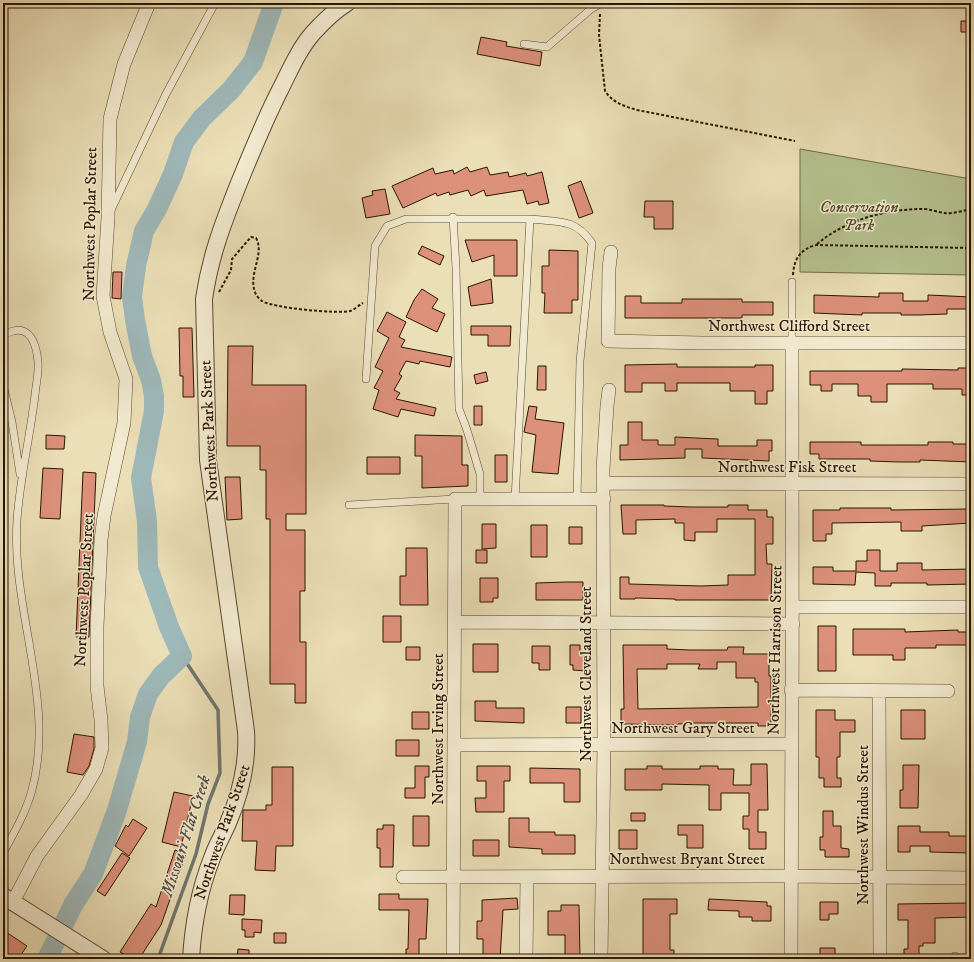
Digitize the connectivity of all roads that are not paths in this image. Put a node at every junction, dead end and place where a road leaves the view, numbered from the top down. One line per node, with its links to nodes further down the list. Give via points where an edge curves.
1 (149, 3): 7 (street, Northwest Poplar Street, via 124,64 110,119)
2 (215, 3): 7 (lane, via 166,94)
3 (347, 3): 48 (street, Northwest Park Street, via 312,34 279,91 262,125 220,232 207,278 204,299 208,460 247,751 243,780 229,821 212,858 198,903)
4 (601, 6): 5 (lane, via 590,8 547,46)
5 (524, 44)
6 (453, 217): 8 (lane); 14 (lane, via 406,219 387,226 375,246); 22 (lane, via 459,409 480,474)
7 (108, 218): 46 (street, Northwest Poplar Street, via 103,296 110,332 126,379 124,423 101,540 97,686 102,748 96,769 81,795)
8 (530, 219): 23 (lane); 24 (lane, via 574,224 585,232 592,243 580,361)
9 (611, 252): 12 (street, Northwest Clifford Street, via 608,341)
10 (792, 282): 12 (lane)
11 (3, 336): 17 (lane, via 23,331 33,342 38,362)
12 (792, 342): 13 (street, Northwest Clifford Street); 19 (street, Northwest Harrison Street)
13 (971, 343)
14 (366, 379)
15 (3, 385): 17 (lane)
16 (610, 390): 18 (street, Northwest Cleveland Street)
17 (21, 479): 38 (lane, via 17,522 17,569 35,688 38,756 32,790)
18 (604, 483): 19 (street, Northwest Fisk Street); 25 (street, Northwest Cleveland Street)
19 (793, 484): 20 (street, Northwest Fisk Street); 27 (street, Northwest Harrison Street)
20 (971, 484)
21 (455, 499): 22 (street); 26 (lane); 29 (street, Northwest Irving Street)
22 (480, 499): 23 (street)
23 (515, 499): 24 (street)
24 (577, 499): 25 (street)
25 (604, 499): 30 (street, Northwest Cleveland Street)
26 (349, 505)
27 (793, 607): 28 (street); 31 (street, Northwest Harrison Street)
28 (971, 607)
29 (455, 622): 30 (street); 36 (street, Northwest Irving Street)
30 (603, 623): 31 (street); 37 (street, Northwest Cleveland Street)
31 (793, 624): 32 (street, Northwest Harrison Street)
32 (791, 690): 33 (street); 35 (street, Northwest Harrison Street)
33 (879, 691): 34 (street); 44 (street, Northwest Windus Street)
34 (948, 691)
35 (791, 744): 37 (street, Northwest Gary Street); 41 (street, Northwest Harrison Street)
36 (455, 745): 37 (street, Northwest Gary Street); 39 (street, Northwest Irving Street)
37 (604, 746): 40 (street, Northwest Cleveland Street)
38 (3, 853)
39 (454, 876): 42 (street, Northwest Bryant Street); 43 (street, Northwest Bryant Street); 49 (street, Northwest Irving Street)
40 (601, 876): 41 (street, Northwest Bryant Street); 43 (street, Northwest Bryant Street); 51 (street, Northwest Cleveland Street)
41 (791, 876): 44 (street, Northwest Bryant Street); 52 (street, Northwest Harrison Street)
42 (403, 877)
43 (527, 877): 50 (street)
44 (881, 877): 45 (street, Northwest Bryant Street); 53 (street, Northwest Windus Street)
45 (971, 878)
46 (8, 899): 47 (street)
47 (103, 959)
48 (190, 959)
49 (453, 959)
50 (526, 959)
51 (601, 959)
52 (791, 959)
53 (880, 959)

